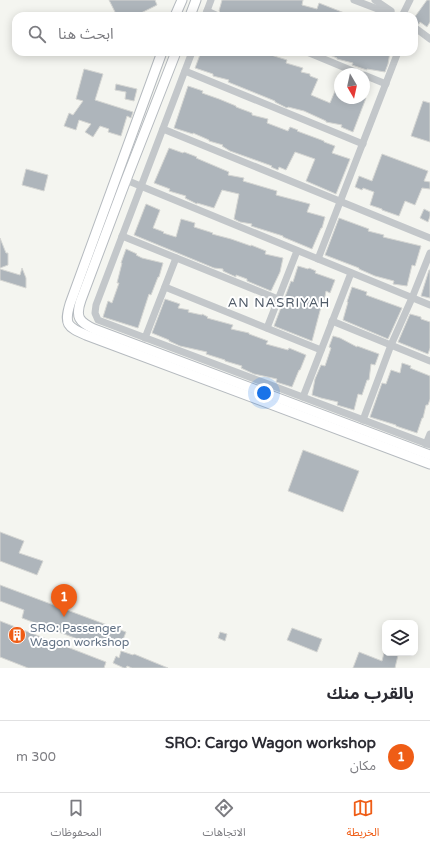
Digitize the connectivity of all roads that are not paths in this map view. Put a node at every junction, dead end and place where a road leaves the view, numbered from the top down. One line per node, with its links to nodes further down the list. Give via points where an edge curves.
1 (182, 0): 7 (street)
2 (196, 0): 8 (street)
3 (211, 0): 9 (street)
4 (354, 0): 10 (street)
5 (375, 0): 11 (street)
6 (410, 0): 12 (street)
7 (178, 12)
8 (192, 12)
9 (207, 12)
10 (386, 12)
11 (392, 12)
12 (404, 12)
13 (418, 30): 14 (street)
14 (430, 39)
15 (161, 56): 51 (street, via 70,304 67,317 69,325 86,335)
16 (174, 56): 26 (street)
17 (191, 56): 21 (street)
18 (316, 56): 20 (street)
19 (396, 56): 23 (street)
20 (345, 68)
21 (185, 71): 24 (street); 25 (street)
22 (370, 78): 23 (street)
23 (386, 84): 25 (street)
24 (163, 129): 27 (street); 28 (street)
25 (363, 144): 28 (street)
26 (126, 180): 27 (street); 50 (street, via 79,306 78,316 83,323)
27 (141, 187): 29 (street); 31 (street)
28 (340, 202): 30 (street); 34 (street)
29 (122, 236): 33 (street); 42 (street, via 95,313 98,320)
30 (430, 238)
31 (297, 250): 34 (street); 38 (street)
32 (430, 253): 37 (street)
33 (176, 258): 36 (street); 38 (street)
34 (318, 259): 35 (street)
35 (351, 273): 37 (street); 40 (street)
36 (165, 287): 41 (street); 42 (street)
37 (412, 298): 39 (street); 43 (street)
38 (278, 299): 41 (street)
39 (430, 305)
40 (332, 321): 43 (street); 44 (street)
41 (267, 328): 44 (street)
42 (145, 338): 46 (street)
43 (391, 345): 45 (street); 47 (street)
44 (321, 350): 46 (street)
45 (430, 361)
46 (303, 397): 47 (street)
47 (363, 420): 49 (street)
48 (430, 434): 49 (street)
49 (428, 444)
50 (430, 455)
51 (430, 464)

